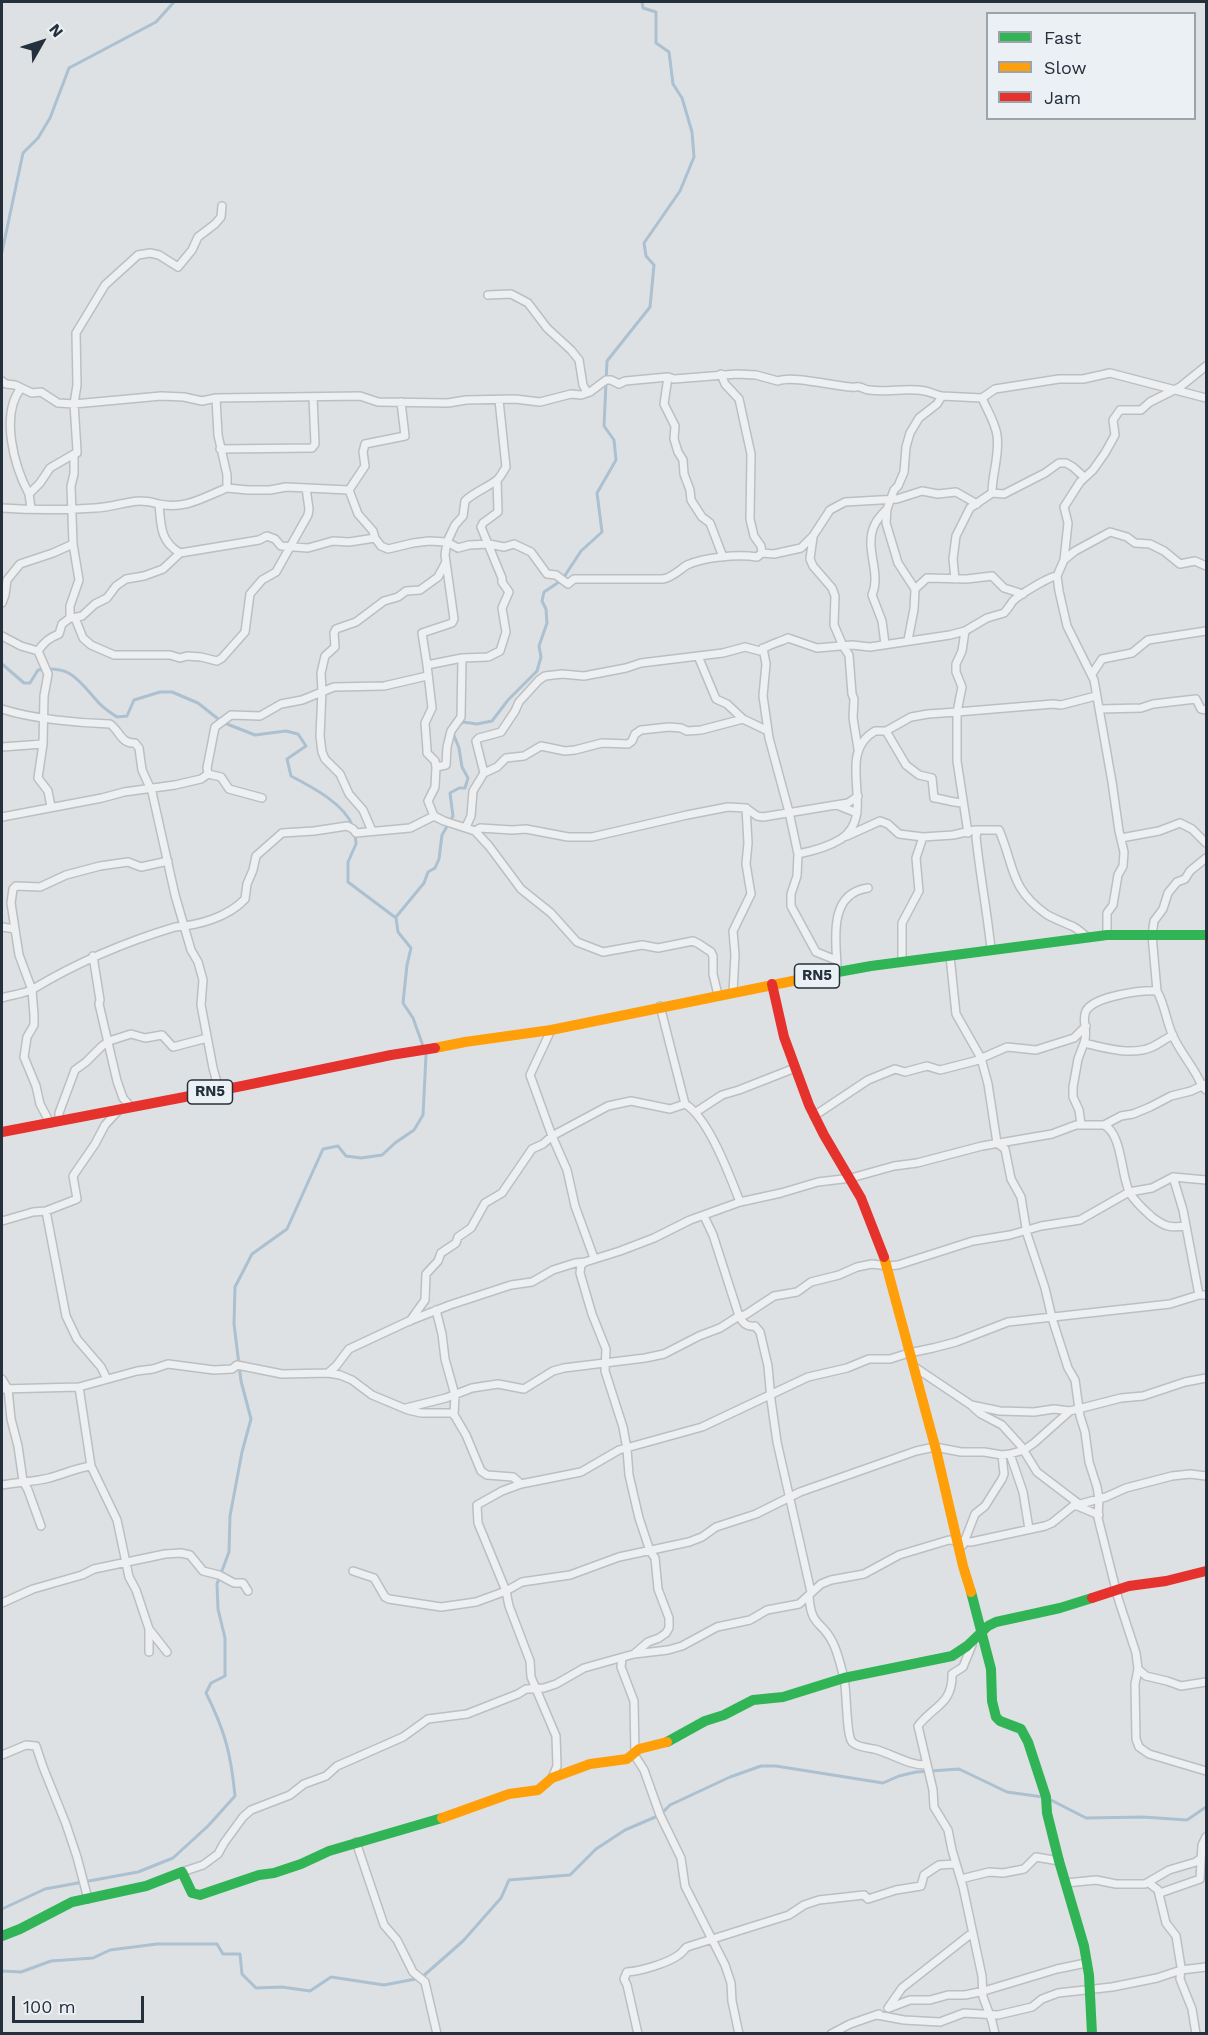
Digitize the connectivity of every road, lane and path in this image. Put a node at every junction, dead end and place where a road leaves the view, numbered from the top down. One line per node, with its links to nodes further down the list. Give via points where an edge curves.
1 (222, 206): 17 (street, via 221,217 198,237 178,267 159,255 143,253 105,285 76,333 78,377)
2 (488, 295): 9 (street, via 511,294 528,303 579,360)
3 (1206, 366): 8 (street)
4 (721, 374): 5 (street); 10 (street, via 892,392 910,389); 41 (street, via 739,399 751,454 750,519)
5 (668, 377): 9 (street, via 619,384 606,380); 42 (street, via 664,405 675,426 674,439 683,460 691,500 710,523)
6 (2, 381): 7 (street)
7 (21, 388): 17 (street); 26 (street, via 11,408 11,431 15,463)
8 (1175, 390): 13 (street, via 1110,374 995,389); 14 (street); 20 (street, via 1141,410 1119,411 1113,420 1114,435 1106,453)
9 (587, 392): 15 (street, via 540,402)
10 (942, 396): 13 (street); 27 (street, via 919,418 910,433 904,472)
11 (313, 397): 12 (street); 16 (street, via 360,396 378,402); 18 (street, via 312,448)
12 (216, 398): 17 (street, via 161,396); 18 (street)
13 (982, 398): 25 (street, via 997,434)
14 (1206, 398)
15 (499, 400): 16 (street); 21 (street, via 506,466)
16 (401, 402): 24 (street, via 405,436 365,444 365,466)
17 (74, 404): 19 (street)
18 (220, 449): 22 (street)
19 (74, 454): 26 (street, via 50,468); 32 (street)
20 (1084, 477): 25 (street, via 1062,462 1004,494); 43 (street, via 1064,507 1068,520)
21 (497, 480): 36 (street, via 465,501 463,516); 38 (street, via 498,512 481,527)
22 (227, 488): 23 (street); 28 (street, via 195,503)
23 (306, 488): 24 (street); 39 (street, via 308,515)
24 (350, 490): 35 (street, via 358,514)
25 (992, 493): 29 (street)
26 (29, 494): 31 (street)
27 (892, 499): 29 (street, via 922,491 956,492); 33 (street); 34 (street, via 839,504 828,512)
28 (159, 504): 32 (street, via 143,500); 40 (street, via 165,539)
29 (977, 504): 47 (street, via 966,513 957,532)
30 (2, 508): 31 (street)
31 (31, 508): 32 (street)
32 (72, 509): 37 (street)
33 (887, 509): 48 (street, via 886,526 898,562); 56 (street, via 874,525 871,545 876,580 872,595 882,621)
34 (813, 536): 41 (street, via 797,551); 57 (street, via 810,559 836,596 834,625)
35 (375, 538): 36 (street, via 388,549 413,543); 39 (street)
36 (447, 543): 38 (street, via 458,548); 44 (street)
37 (73, 544): 50 (street, via 20,564 7,580); 51 (street, via 79,580 70,606)
38 (489, 544): 42 (street, via 504,548 514,544 526,549 547,574 568,584 574,579 666,579 690,564); 61 (street, via 509,592 502,608 505,638 500,651 493,656)
39 (290, 548): 40 (street, via 267,536); 51 (street, via 276,572 250,594 245,632 217,661 170,655 114,655 83,638)
40 (180, 554): 51 (street, via 163,569 126,579 107,598 82,616)
41 (762, 554): 42 (street)
42 (723, 557)
43 (1064, 560): 45 (street, via 1077,549 1114,532 1136,543 1150,544 1180,564 1195,561); 46 (street)
44 (446, 562): 62 (street, via 454,618 452,623 422,633); 65 (street, via 438,577 420,590 406,591 384,601 359,621 335,630 335,647 323,659)
45 (1206, 566)
46 (1057, 576): 49 (street, via 1050,576); 63 (street, via 1067,626)
47 (955, 579): 48 (street, via 927,578); 49 (street, via 992,576 1004,588)
48 (915, 589): 55 (street)
49 (1023, 594): 52 (street, via 1004,613)
50 (2, 603)
51 (72, 618): 59 (street)
52 (965, 631): 55 (street); 70 (street, via 955,668 962,687)
53 (1206, 631): 63 (street, via 1148,640 1132,653 1102,659)
54 (2, 636): 59 (street)
55 (908, 640): 56 (street)
56 (885, 645): 57 (street)
57 (843, 646): 58 (street, via 817,648 788,638); 77 (street, via 850,657)
58 (763, 648): 60 (street, via 758,651 745,647); 73 (street)
59 (38, 651): 71 (street, via 48,674)
60 (698, 656): 72 (street, via 716,699); 79 (street, via 584,676 542,677 519,702 501,732 476,741)
61 (462, 658): 62 (street); 78 (street, via 461,717 451,731 445,766)
62 (427, 665): 64 (street)
63 (1092, 674): 66 (street)
64 (427, 676): 65 (street, via 384,686 334,687); 78 (street, via 432,708 425,723 427,753)
65 (322, 691): 80 (street, via 262,715 225,718 213,732); 93 (street, via 323,755 340,774)
66 (1096, 696): 68 (street); 70 (street, via 1061,705)
67 (2, 709): 71 (street)
68 (1100, 709): 69 (street, via 1141,708 1196,699 1201,709); 99 (street)
69 (1206, 710)
70 (957, 712): 74 (street, via 911,717); 84 (street, via 957,761)
71 (44, 718): 75 (street); 81 (street, via 111,724 124,740 139,746)
72 (743, 719): 73 (street); 79 (street, via 701,730 641,730 628,744 602,743 566,751 541,746 524,756 506,758)
73 (768, 731): 88 (street)
74 (886, 731): 77 (street, via 872,732); 84 (street, via 906,765 919,775 932,778 934,798)
75 (43, 744): 76 (street); 86 (street, via 38,777 48,791)
76 (2, 747)
77 (858, 748): 82 (street)
78 (436, 767): 90 (street, via 435,787 428,801)
79 (484, 773): 92 (street, via 472,795)
80 (208, 774): 81 (street, via 201,779); 83 (street, via 221,777 229,789)
81 (149, 789): 86 (street); 103 (street)
82 (858, 796): 85 (street); 89 (street)
83 (262, 798)
84 (963, 803): 96 (street)
85 (837, 805): 88 (street); 89 (street)
86 (51, 807): 91 (street)
87 (747, 808): 88 (street, via 759,817); 94 (street, via 711,810 592,837 526,829); 121 (street, via 746,864 751,894 733,931)
88 (789, 812): 101 (street)
89 (857, 813): 98 (street, via 852,828)
90 (434, 816): 92 (street); 93 (street, via 410,828)
91 (2, 817)
92 (466, 827): 94 (street)
93 (372, 831): 106 (street, via 356,833 347,826 282,833 257,854 244,901 229,914)
94 (475, 831): 122 (street, via 521,889 551,913 577,942 603,952 696,942 713,956)
95 (977, 832): 96 (street); 111 (street, via 999,830 1021,888 1046,913); 112 (street)
96 (968, 833): 97 (street)
97 (923, 837): 98 (street, via 899,834 880,821); 116 (street, via 916,858 919,891 902,923)
98 (842, 838): 101 (street)
99 (1121, 838): 100 (street, via 1180,823); 108 (street, via 1124,862 1113,905 1107,913)
100 (1206, 843)
101 (798, 854): 115 (street, via 792,909 816,952)
102 (1206, 858): 109 (street, via 1170,890 1154,921)
103 (168, 861): 106 (street); 107 (street, via 141,867 128,862 100,866 40,887 14,887 11,903)
104 (868, 888): 115 (street, via 854,891 840,906)
105 (2, 927): 107 (street)
106 (185, 927): 114 (street, via 140,938); 128 (street, via 203,980 201,1005)
107 (15, 929): 119 (street, via 20,961)
108 (1107, 935): 109 (main road, RN5); 111 (main road, RN5)
109 (1152, 935): 110 (main road, RN5); 120 (street)
110 (1206, 935)
111 (1089, 938): 112 (main road, RN5)
112 (992, 949): 113 (main road, RN5)
113 (950, 956): 116 (main road, RN5); 131 (street, via 956,1014)
114 (93, 957): 119 (street); 129 (street)
115 (836, 960): 117 (street)
116 (902, 962): 117 (main road, RN5)
117 (837, 973): 118 (main road, RN5)
118 (772, 984): 121 (main road, RN5); 132 (main road)
119 (32, 990): 123 (street); 140 (street, via 35,1021 24,1057 40,1104)
120 (1157, 991): 125 (street, via 1137,991 1092,1005 1086,1011); 127 (street)
121 (733, 992): 122 (main road, RN5)
122 (718, 995): 124 (main road, RN5)
123 (2, 998)
124 (660, 1006): 126 (main road, RN5); 135 (street)
125 (1086, 1026): 130 (street); 131 (street, via 1077,1036 1036,1050 1007,1047)
126 (551, 1030): 134 (main road, RN5, via 391,1055); 144 (street, via 530,1075)
127 (1173, 1035): 130 (street, via 1154,1046 1135,1050); 133 (street)
128 (207, 1038): 129 (street, via 174,1047 162,1035 145,1038 131,1034); 134 (street)
129 (109, 1041): 136 (street, via 122,1095); 140 (street, via 75,1070)
130 (1084, 1042): 141 (street, via 1073,1087)
131 (981, 1058): 139 (street, via 940,1070 927,1066 905,1072 895,1069 868,1080); 145 (street)
132 (795, 1068): 138 (street, via 722,1095); 139 (main road)
133 (1205, 1087): 142 (street, via 1171,1096)
134 (219, 1090): 136 (main road, RN5)
135 (685, 1104): 138 (street); 144 (street, via 670,1108 640,1101 611,1104)
136 (130, 1106): 137 (main road, RN5)
137 (119, 1109): 140 (main road, RN5); 151 (street, via 73,1176 77,1199)
138 (696, 1112): 150 (street)
139 (814, 1116): 147 (main road)
140 (54, 1122): 143 (main road, RN5)
141 (1081, 1124): 142 (street); 145 (street, via 1052,1134)
142 (1104, 1125): 149 (street, via 1111,1130 1119,1150)
143 (2, 1132)
144 (552, 1136): 156 (street, via 567,1170); 164 (street, via 530,1152 500,1195 485,1203 471,1228 441,1253 425,1276 425,1300)
145 (998, 1143): 147 (street); 155 (street, via 1005,1149 1011,1179 1021,1197)
146 (1173, 1177): 148 (street); 149 (street, via 1152,1188); 154 (street)
147 (851, 1178): 150 (street, via 818,1182); 158 (main road)
148 (1206, 1180)
149 (1129, 1192): 154 (street, via 1161,1223 1172,1228); 155 (street, via 1080,1220)
150 (740, 1202): 152 (street)
151 (46, 1211): 153 (street); 171 (street, via 66,1316 77,1339)
152 (704, 1216): 156 (street); 162 (street)
153 (2, 1221)
154 (1186, 1226): 160 (street)
155 (1026, 1229): 158 (street); 163 (street)
156 (594, 1258): 157 (street)
157 (585, 1262): 161 (street); 166 (street, via 580,1273 606,1349)
158 (888, 1266): 162 (street, via 857,1267 811,1282 797,1292 774,1296); 165 (main road)
159 (1206, 1289): 160 (street)
160 (1201, 1294): 163 (street, via 1170,1304)
161 (436, 1310): 164 (street); 174 (street)
162 (739, 1316): 166 (street, via 664,1354); 175 (street, via 744,1324 755,1326 760,1332)
163 (1052, 1318): 165 (street, via 1008,1322 956,1342); 178 (street, via 1075,1380)
164 (409, 1322): 168 (street, via 349,1349)
165 (909, 1353): 167 (main road); 175 (street, via 890,1359 869,1359 812,1376)
166 (605, 1363): 174 (street, via 553,1371 524,1389 498,1384); 182 (street)
167 (913, 1366): 176 (street); 181 (main road)
168 (328, 1373): 171 (street, via 282,1374 237,1365 214,1370 170,1364); 177 (street, via 346,1377 372,1395)
169 (1206, 1378): 178 (street, via 1143,1396)
170 (2, 1379): 173 (street)
171 (107, 1379): 172 (street)
172 (79, 1387): 173 (street); 186 (street)
173 (5, 1389): 188 (street)
174 (455, 1395): 177 (street); 180 (street)
175 (770, 1395): 182 (street, via 695,1430); 191 (street)
176 (971, 1405): 179 (street, via 1000,1411); 183 (street, via 1002,1425)
177 (406, 1408): 180 (street)
178 (1079, 1408): 179 (street); 192 (street)
179 (1070, 1411): 183 (street)
180 (454, 1415): 189 (street, via 481,1471 513,1477)
181 (935, 1447): 185 (street); 191 (street, via 905,1454); 197 (main road)
182 (627, 1449): 189 (street, via 577,1473); 198 (street, via 629,1475)
183 (1024, 1450): 184 (street); 193 (street, via 1037,1472)
184 (1010, 1454): 185 (street); 196 (street, via 1023,1492)
185 (1002, 1455): 197 (street, via 1002,1479 985,1506 975,1514 969,1530)
186 (91, 1466): 188 (street); 199 (street, via 117,1520)
187 (1206, 1476): 192 (street, via 1172,1476)
188 (23, 1481): 190 (street); 195 (street)
189 (521, 1484): 204 (street, via 477,1505 478,1523)
190 (2, 1485)
191 (789, 1497): 198 (street, via 696,1539); 205 (street)
192 (1099, 1499): 193 (street); 194 (street)
193 (1077, 1504): 194 (street); 196 (street, via 1052,1523)
194 (1099, 1515): 202 (street)
195 (41, 1526)
196 (1029, 1529): 197 (street, via 975,1541)
197 (956, 1540): 205 (street, via 899,1555 864,1574 827,1581); 210 (main road)
198 (650, 1551): 204 (street, via 619,1557 570,1575 522,1581); 214 (street, via 655,1558 658,1590 669,1628)
199 (125, 1562): 203 (street, via 184,1554 192,1557 203,1571 243,1583); 206 (street, via 33,1588); 209 (street)
200 (353, 1571): 204 (street, via 374,1578 386,1598 421,1605 462,1605)
201 (1206, 1571): 202 (main road)
202 (1117, 1590): 210 (main road, via 996,1622); 216 (street)
203 (248, 1591)
204 (506, 1591): 219 (street)
205 (810, 1594): 207 (street); 208 (street)
206 (2, 1603)
207 (799, 1604): 208 (street); 214 (street, via 767,1610 746,1622 717,1627 682,1646)
208 (810, 1612): 217 (street, via 834,1644)
209 (149, 1629): 212 (street); 213 (street)
210 (982, 1631): 211 (main road); 228 (main road, via 996,1717 1020,1728 1028,1742 1046,1797)
211 (972, 1644): 217 (main road, via 948,1658); 222 (street, via 962,1668 952,1674 945,1701 919,1724)
212 (149, 1652)
213 (167, 1652)
214 (634, 1654): 215 (street)
215 (622, 1658): 219 (street, via 584,1668 556,1684); 220 (street, via 621,1667 633,1701)
216 (1138, 1670): 218 (street, via 1181,1686); 223 (street, via 1134,1726 1139,1747 1160,1758)
217 (844, 1678): 220 (main road, via 783,1697 750,1701); 222 (street, via 852,1742)
218 (1206, 1682)
219 (537, 1689): 224 (street, via 556,1736 557,1766); 230 (street, via 526,1689 468,1714 428,1719 403,1737 337,1766 290,1795 251,1810 216,1856)
220 (635, 1753): 224 (main road, via 627,1759 590,1764); 238 (street, via 681,1858 685,1886)
221 (2, 1755): 235 (street, via 26,1745 36,1746 70,1835)
222 (927, 1765): 229 (street, via 934,1807 948,1830)
223 (1206, 1771)
224 (552, 1779): 226 (main road, via 538,1790 509,1794 449,1816)
225 (1206, 1837): 227 (street)
226 (356, 1842): 230 (main road, via 301,1864 200,1895 192,1893); 247 (street, via 384,1925 397,1940 413,1972 425,1982)
227 (1201, 1858): 233 (street, via 1169,1870); 234 (street, via 1199,1880)
228 (1059, 1861): 231 (street, via 1036,1857 1024,1869); 232 (main road)
229 (955, 1864): 231 (street); 238 (street, via 939,1865 925,1874 921,1886 873,1899 864,1894 819,1900 789,1916)
230 (182, 1872): 235 (main road, via 146,1886)
231 (961, 1879): 236 (street)
232 (1066, 1883): 233 (street); 239 (main road)
233 (1149, 1883): 234 (street)
234 (1160, 1893): 241 (street, via 1166,1923 1176,1936)
235 (88, 1899): 237 (main road, via 63,1906)
236 (972, 1933): 243 (street); 244 (street, via 902,1988)
237 (2, 1936)
238 (712, 1939): 248 (street, via 684,1948 681,1954 662,1963 626,1973 624,1979); 249 (street, via 729,1978)
239 (1086, 1963): 242 (main road); 243 (street)
240 (1206, 1967): 241 (street)
241 (1181, 1970): 242 (street); 253 (street, via 1180,1979 1192,2009)
242 (1090, 1990): 246 (street, via 1058,1993 1032,2007); 252 (main road)
243 (984, 1991): 244 (street, via 910,2000); 246 (street)
244 (889, 2008): 245 (street)
245 (877, 2015): 246 (street, via 940,2022 964,2013); 250 (street)
246 (989, 2015): 251 (street)
247 (437, 2034)
248 (638, 2034)
249 (739, 2034)
250 (831, 2034)
251 (995, 2034)
252 (1092, 2034)
253 (1196, 2034)

